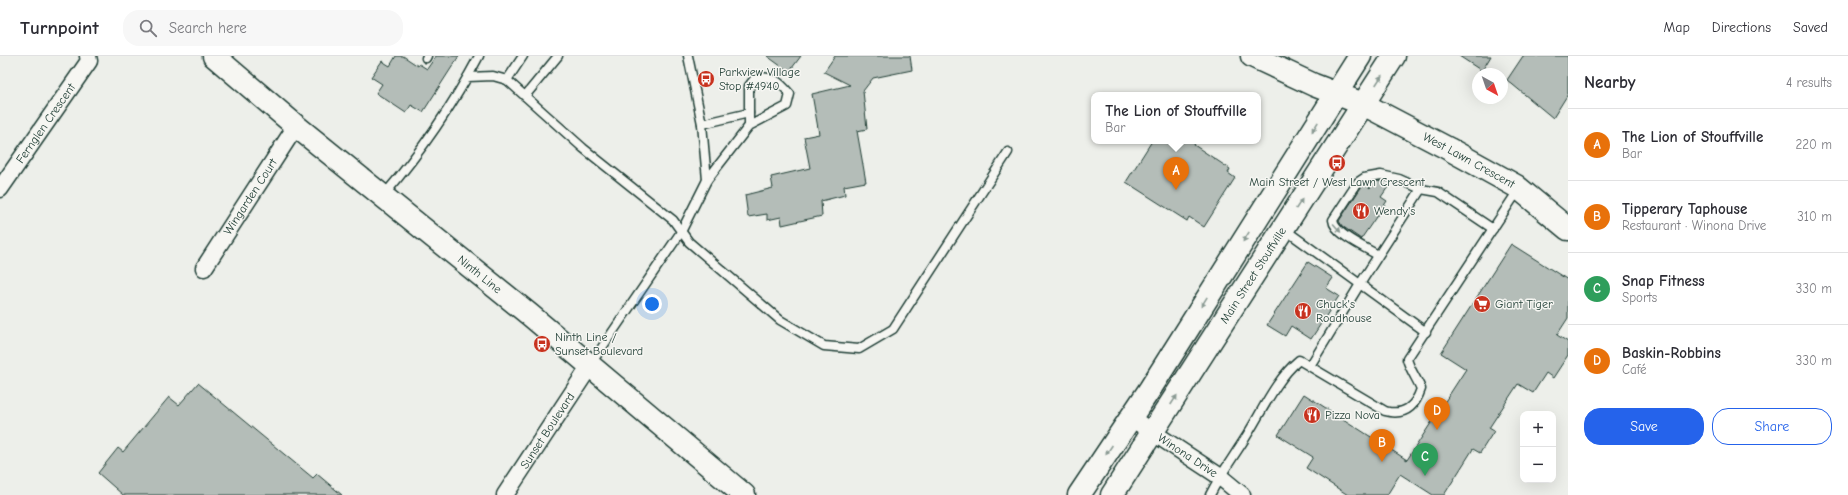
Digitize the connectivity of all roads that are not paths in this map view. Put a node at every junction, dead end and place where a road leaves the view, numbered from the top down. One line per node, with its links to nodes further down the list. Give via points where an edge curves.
1 (88, 56): 20 (street, Fernglen Crescent, via 89,61)
2 (214, 56): 17 (main road, Ninth Line)
3 (479, 56): 10 (lane)
4 (523, 56): 11 (lane)
5 (558, 56): 13 (lane)
6 (688, 56): 16 (lane)
7 (1252, 56): 12 (main road, West Lawn Crescent)
8 (1360, 56): 12 (main road)
9 (1394, 56): 14 (main road, Main Street Stouffville, one-way to 9)
10 (468, 77): 11 (lane, via 493,76); 24 (lane, via 424,144)
11 (507, 80): 13 (lane)
12 (1336, 94): 14 (main road, West Lawn Crescent); 35 (main road, one-way to 35)
13 (525, 96): 28 (lane, via 583,148 673,220)
14 (1363, 104): 22 (main road, West Lawn Crescent, via 1449,148); 25 (main road, Main Street Stouffville, one-way to 14)
15 (749, 113): 16 (lane); 18 (lane); 18 (lane, via 749,86 756,77 772,77 790,94 787,106)
16 (702, 124): 21 (lane)
17 (296, 126): 24 (main road, Ninth Line); 30 (street, Wingarden Court)
18 (749, 126): 21 (lane)
19 (1008, 152): 28 (lane, via 893,329 859,349 824,346 780,320 689,242)
20 (3, 179)
21 (707, 180): 28 (lane)
22 (1519, 188): 26 (lane); 27 (main road, West Lawn Crescent)
23 (1421, 189): 26 (lane, via 1438,192); 29 (lane); 29 (lane, one-way to 29, via 1382,175 1364,178 1358,182 1332,220 1338,231)
24 (384, 195): 33 (main road, Ninth Line)
25 (1284, 228): 31 (lane); 36 (main road, Main Street Stouffville, one-way to 25)
26 (1493, 229): 32 (lane)
27 (1568, 229)
28 (681, 232): 33 (lane)
29 (1378, 255): 31 (lane)
30 (204, 268)
31 (1360, 284): 32 (lane); 34 (lane)
32 (1426, 332): 34 (lane, via 1408,359 1421,389 1418,397 1404,412 1395,414 1385,411)
33 (590, 366): 38 (street, Sunset Boulevard); 39 (main road, Ninth Line)
34 (1310, 366): 37 (lane, via 1300,360 1287,371)
35 (1131, 418): 36 (street, Winona Drive); 40 (main road, one-way to 40)
36 (1152, 433): 37 (street, Winona Drive); 41 (main road, Main Street Stouffville)
37 (1219, 476): 42 (lane); 43 (street, Winona Drive)
38 (505, 495)
39 (744, 495)
40 (1079, 495)
41 (1112, 495)
42 (1210, 495)
43 (1242, 495)

